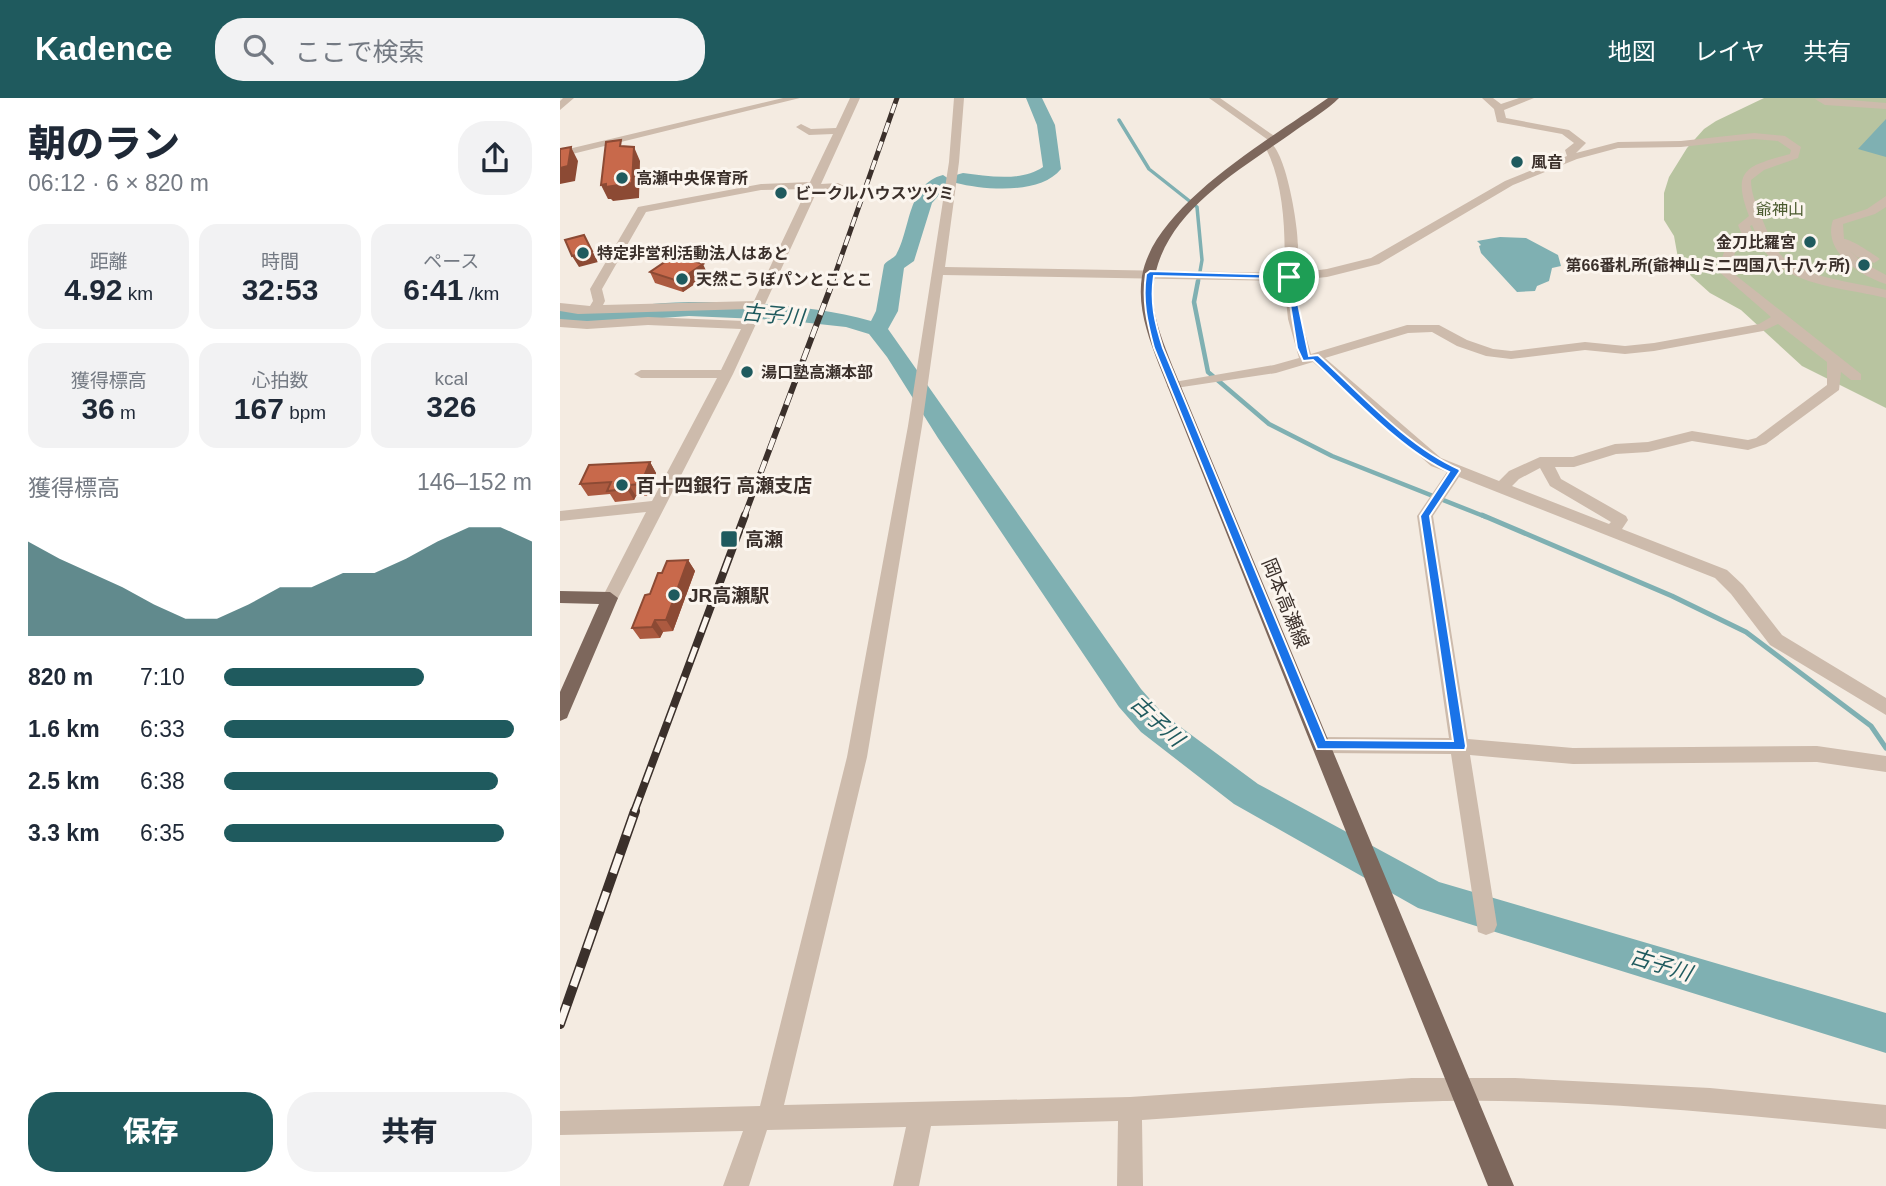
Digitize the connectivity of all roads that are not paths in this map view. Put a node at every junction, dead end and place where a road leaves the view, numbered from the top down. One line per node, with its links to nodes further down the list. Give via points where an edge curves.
1 (569, 98): 11 (street)
2 (794, 98): 16 (street, via 785,104)
3 (855, 98): 14 (street)
4 (959, 98): 24 (street)
5 (1214, 98): 15 (street)
6 (1334, 98): 15 (main road, 岡本高瀬線)
7 (1487, 98): 12 (street)
8 (1530, 98): 12 (street)
9 (1822, 98): 10 (street, via 1825,102)
10 (1886, 106)
11 (560, 107)
12 (1499, 108): 17 (street, via 1501,120 1565,132 1581,143 1570,150)
13 (801, 127): 14 (street, via 809,132)
14 (841, 131): 18 (street)
15 (1272, 142): 25 (main road, 岡本高瀬線, via 1176,219 1159,244); 26 (street, via 1292,245)
16 (560, 155)
17 (1573, 157): 21 (street, via 1618,145 1781,138 1797,149 1794,156 1746,179 1745,190); 26 (street, via 1509,183 1375,261 1327,274)
18 (815, 186): 19 (street); 29 (street); 31 (street, via 761,187 642,209 596,289 599,301)
19 (838, 186)
20 (1886, 199): 22 (street, via 1867,213 1838,222)
21 (1756, 217): 28 (street, via 1769,250 1779,260 1805,273); 32 (street, via 1744,225 1748,236 1731,248 1723,270)
22 (1835, 237): 23 (street, via 1844,238); 27 (street, via 1839,248 1858,266)
23 (1874, 260)
24 (938, 271): 25 (street); 58 (street, via 857,757)
25 (1150, 274): 26 (street); 40 (main road, 岡本高瀬線, via 1150,318)
26 (1289, 277): 35 (street, via 1301,348)
27 (1886, 280)
28 (1886, 294)
29 (759, 306): 31 (street); 34 (street)
30 (560, 307): 33 (street)
31 (594, 309): 33 (street)
32 (1779, 318): 35 (street, via 1763,327 1654,347 1585,346 1511,355 1491,353 1426,326); 36 (street)
33 (568, 321): 34 (street, via 587,326 648,321)
34 (749, 325): 38 (street)
35 (1311, 358): 40 (street, via 1276,369); 42 (street, via 1409,442)
36 (1834, 362): 39 (street); 41 (street, via 1834,387 1761,442 1748,445 1692,436 1648,447 1615,449 1574,462)
37 (641, 374): 38 (street)
38 (726, 374): 44 (street)
39 (1856, 377)
40 (1174, 386): 51 (main road, 岡本高瀬線)
41 (1545, 462): 43 (street, via 1514,475); 46 (street, via 1555,482 1620,520)
42 (1455, 471): 43 (street); 52 (street, via 1425,516)
43 (1501, 489): 46 (street)
44 (657, 506): 45 (street); 48 (street)
45 (560, 516)
46 (1613, 530): 49 (street, via 1721,574 1738,588 1776,640)
47 (560, 597): 48 (main road)
48 (610, 597): 50 (main road)
49 (1886, 707)
50 (560, 713)
51 (1322, 745): 52 (street); 55 (main road, 岡本高瀬線)
52 (1460, 746): 53 (street, via 1573,756 1817,754); 54 (street)
53 (1886, 764)
54 (1486, 925)
55 (1462, 1090): 56 (street); 59 (street, via 1710,1101); 64 (main road, 岡本高瀬線)
56 (1130, 1109): 57 (street); 63 (street)
57 (921, 1114): 58 (street); 62 (street)
58 (764, 1117): 60 (street); 61 (street)
59 (1886, 1117)
60 (560, 1123)
61 (736, 1186)
62 (906, 1186)
63 (1129, 1186)
64 (1501, 1186)

